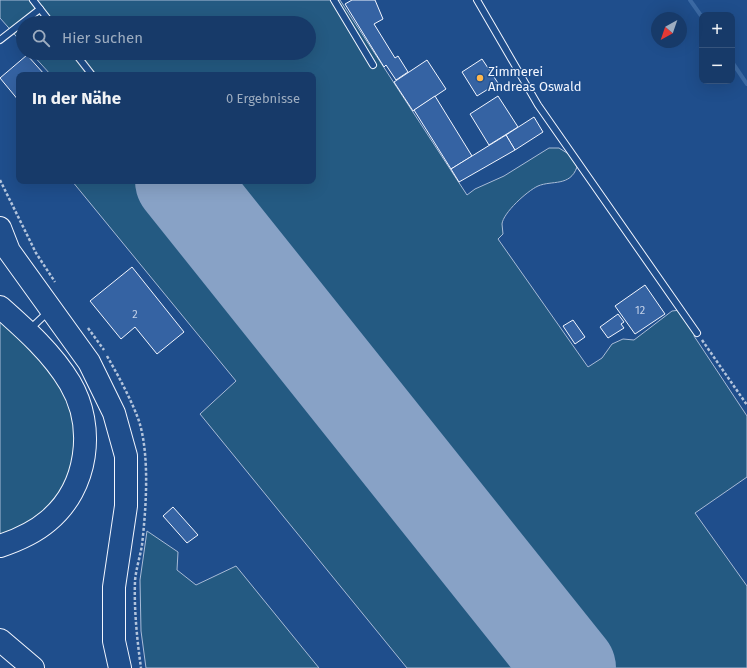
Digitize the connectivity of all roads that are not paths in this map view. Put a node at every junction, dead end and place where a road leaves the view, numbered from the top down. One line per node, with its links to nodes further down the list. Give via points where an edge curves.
1 (33, 0): 4 (lane)
2 (334, 0): 10 (lane)
3 (477, 0): 16 (lane, via 538,105)
4 (40, 9): 5 (lane); 6 (lane)
5 (31, 16)
6 (46, 16)
7 (16, 28): 8 (lane)
8 (0, 40)
9 (80, 60): 11 (lane)
10 (373, 65)
11 (90, 72)
12 (0, 228): 14 (highway, via 9,251)
13 (0, 307): 15 (highway)
14 (51, 310): 15 (lane); 20 (highway, via 89,362 114,413 126,456 126,506 114,587 114,641)
15 (27, 331): 17 (highway, via 52,357 78,398 85,450 75,486 64,505 34,532)
16 (697, 333)
17 (0, 546)
18 (0, 640): 19 (highway)
19 (33, 668)
20 (120, 668)

